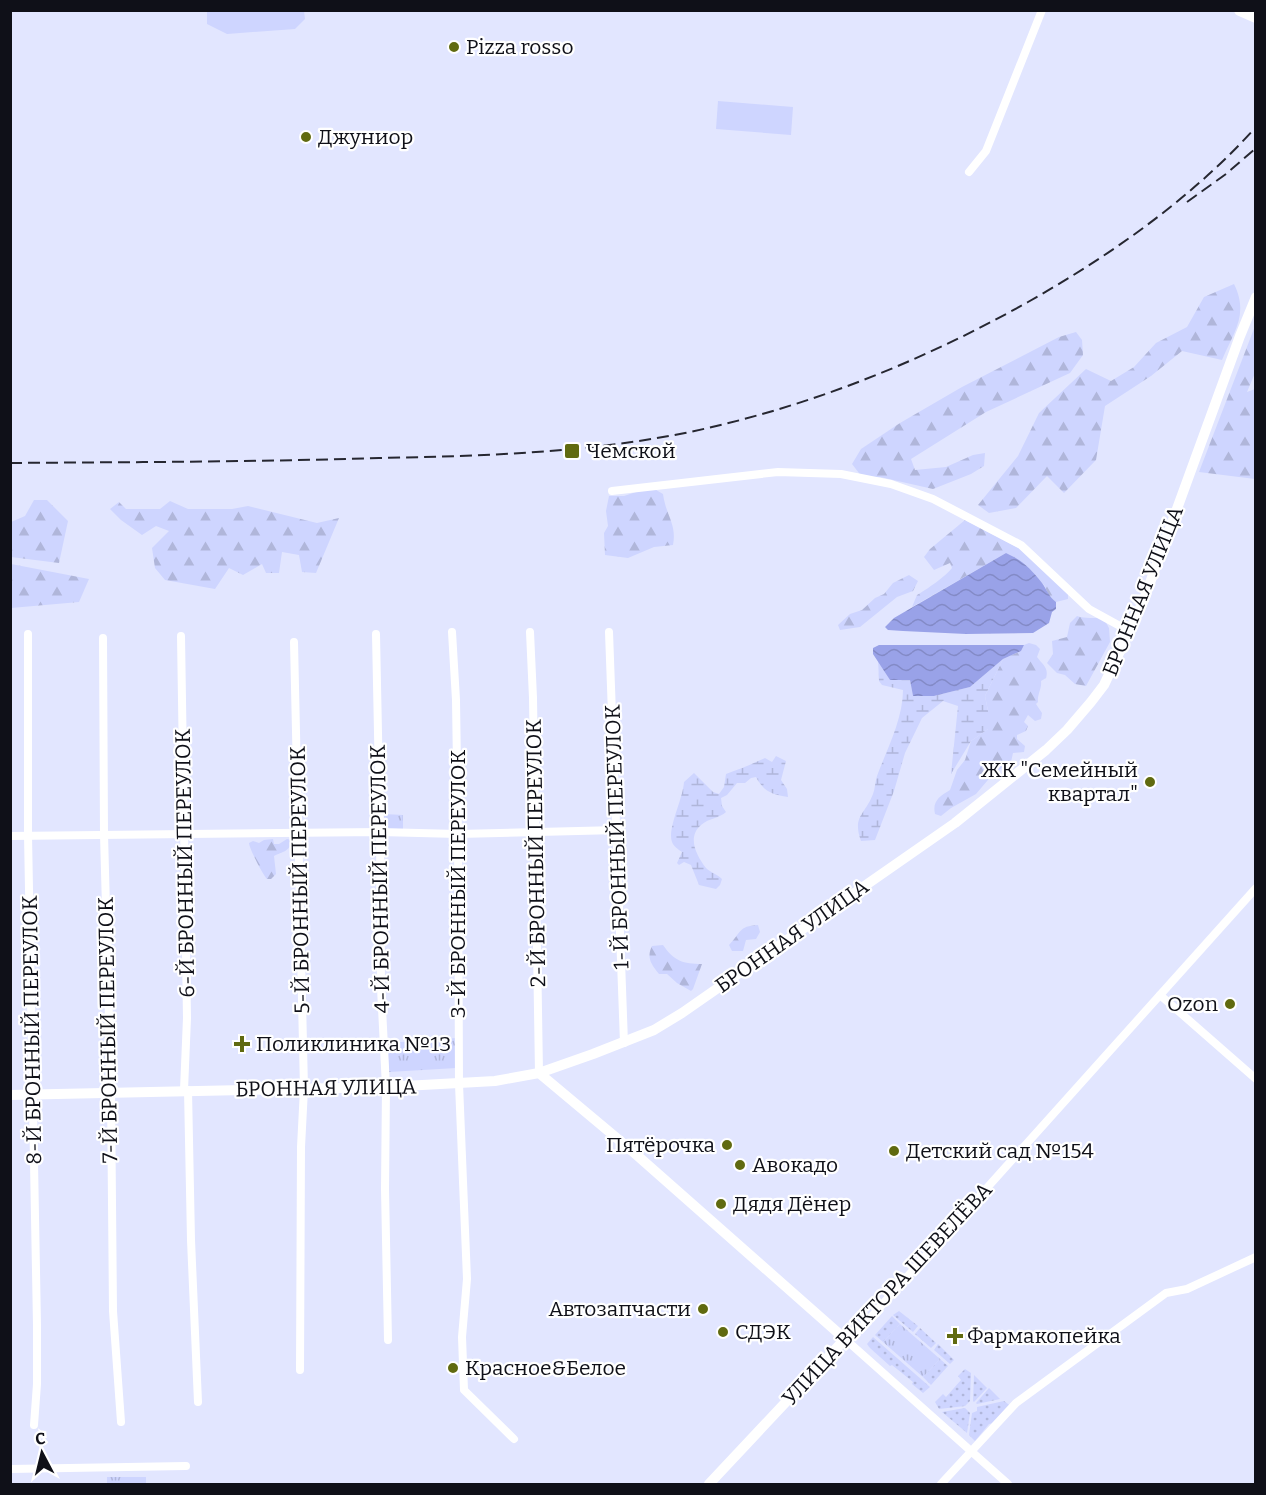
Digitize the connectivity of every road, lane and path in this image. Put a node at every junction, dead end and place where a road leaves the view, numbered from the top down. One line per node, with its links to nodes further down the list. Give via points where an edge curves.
1 (1042, 10): 4 (street, via 986,151)
2 (1240, 10): 3 (main road)
3 (1256, 17)
4 (969, 172)
5 (1256, 297): 7 (street, БРОННАЯ УЛИЦА)
6 (612, 491): 7 (street, via 778,472 840,474 891,484 933,499 1021,545 1089,609)
7 (1129, 631): 27 (street, БРОННАЯ УЛИЦА, via 1104,685 1091,702 1066,732 1017,775 949,828 682,1013)
8 (452, 632): 21 (street, 3-Й БРОННЫЙ ПЕРЕУЛОК)
9 (530, 632): 17 (street, 2-Й БРОННЫЙ ПЕРЕУЛОК)
10 (609, 632): 16 (street, 1-Й БРОННЫЙ ПЕРЕУЛОК)
11 (28, 634): 22 (street, 8-Й БРОННЫЙ ПЕРЕУЛОК)
12 (375, 634): 18 (street, 4-Й БРОННЫЙ ПЕРЕУЛОК)
13 (181, 636): 23 (street, 6-Й БРОННЫЙ ПЕРЕУЛОК)
14 (103, 638): 20 (street, 7-Й БРОННЫЙ ПЕРЕУЛОК)
15 (294, 642): 19 (street, 5-Й БРОННЫЙ ПЕРЕУЛОК)
16 (618, 830): 17 (street); 27 (street, 1-Й БРОННЫЙ ПЕРЕУЛОК)
17 (535, 831): 21 (street); 28 (street, 2-Й БРОННЫЙ ПЕРЕУЛОК)
18 (380, 832): 19 (street); 21 (street); 31 (street, 4-Й БРОННЫЙ ПЕРЕУЛОК)
19 (299, 833): 23 (street); 32 (street, 5-Й БРОННЫЙ ПЕРЕУЛОК)
20 (104, 834): 22 (street); 23 (street); 34 (street, 7-Й БРОННЫЙ ПЕРЕУЛОК)
21 (458, 834): 30 (street, 3-Й БРОННЫЙ ПЕРЕУЛОК)
22 (28, 835): 24 (street); 36 (street, 8-Й БРОННЫЙ ПЕРЕУЛОК)
23 (185, 835): 33 (street, 6-Й БРОННЫЙ ПЕРЕУЛОК)
24 (10, 836)
25 (1256, 888): 26 (street, УЛИЦА ВИКТОРА ШЕВЕЛЁВА)
26 (1160, 995): 29 (street); 38 (street, УЛИЦА ВИКТОРА ШЕВЕЛЁВА, via 863,1326)
27 (624, 1042): 28 (street, БРОННАЯ УЛИЦА)
28 (540, 1073): 30 (street, БРОННАЯ УЛИЦА); 38 (street)
29 (1256, 1079)
30 (459, 1084): 31 (street, БРОННАЯ УЛИЦА); 44 (street, 3-Й БРОННЫЙ ПЕРЕУЛОК, via 467,1279 462,1337 464,1390)
31 (386, 1087): 32 (street, БРОННАЯ УЛИЦА); 39 (street, 4-Й БРОННЫЙ ПЕРЕУЛОК)
32 (304, 1089): 33 (street, БРОННАЯ УЛИЦА); 40 (street, 5-Й БРОННЫЙ ПЕРЕУЛОК)
33 (186, 1090): 34 (street, БРОННАЯ УЛИЦА); 41 (street, 6-Й БРОННЫЙ ПЕРЕУЛОК)
34 (111, 1093): 36 (street, БРОННАЯ УЛИЦА); 42 (street, 7-Й БРОННЫЙ ПЕРЕУЛОК, via 113,1311)
35 (10, 1095): 36 (street, БРОННАЯ УЛИЦА)
36 (33, 1095): 43 (street, 8-Й БРОННЫЙ ПЕРЕУЛОК, via 37,1325)
37 (1256, 1257): 45 (street, via 1187,1289 1166,1293 1016,1403)
38 (845, 1339): 45 (street); 48 (street, УЛИЦА ВИКТОРА ШЕВЕЛЁВА)
39 (388, 1340)
40 (300, 1370)
41 (198, 1402)
42 (121, 1422)
43 (34, 1425)
44 (514, 1439)
45 (971, 1452): 49 (street); 50 (street)
46 (186, 1466): 47 (street)
47 (10, 1469)
48 (709, 1485)
49 (941, 1485)
50 (1008, 1485)

